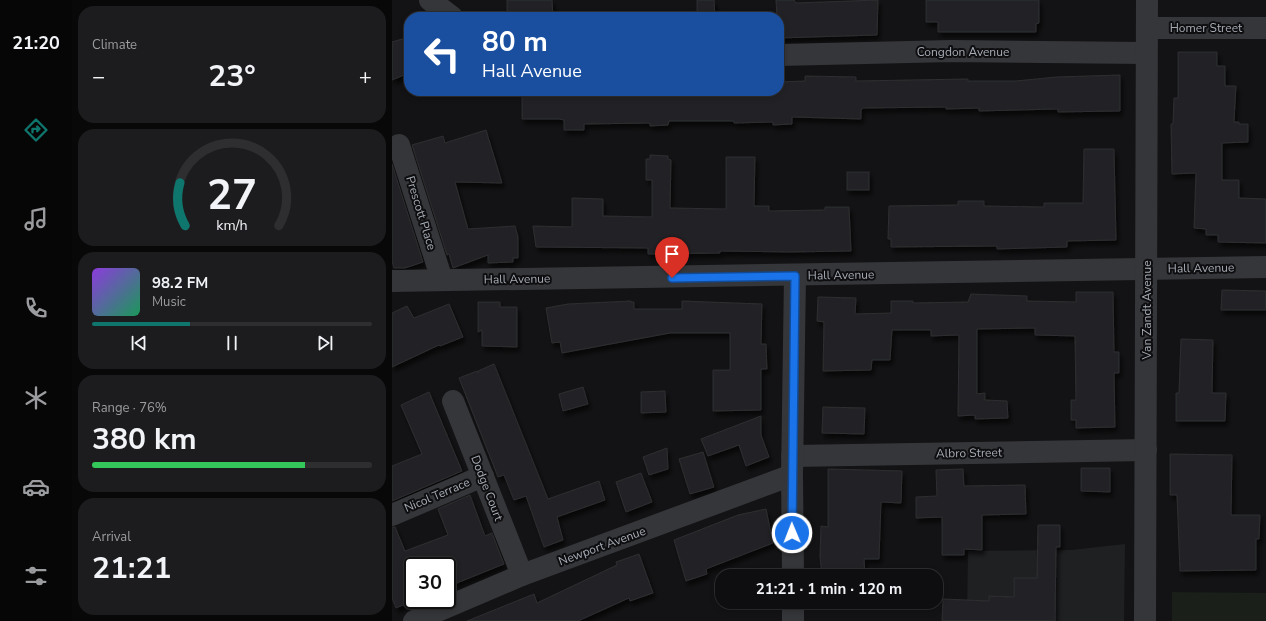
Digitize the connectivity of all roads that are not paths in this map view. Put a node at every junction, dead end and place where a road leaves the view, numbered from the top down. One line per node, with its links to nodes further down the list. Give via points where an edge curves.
1 (430, 0): 3 (street)
2 (1147, 0): 4 (street, Van Zandt Avenue)
3 (446, 12)
4 (1147, 28): 5 (street, Homer Street); 6 (street, Van Zandt Avenue)
5 (1266, 28)
6 (1146, 53): 7 (street, Congdon Avenue, via 952,52); 10 (street, Van Zandt Avenue)
7 (784, 56)
8 (399, 145): 12 (street, Prescott Place)
9 (1266, 267): 10 (street, Hall Avenue)
10 (1147, 269): 11 (street, Hall Avenue); 15 (street, Van Zandt Avenue)
11 (795, 276): 12 (street, Hall Avenue); 16 (street)
12 (442, 280): 13 (street, Hall Avenue)
13 (392, 281)
14 (453, 401): 17 (street, Dodge Court)
15 (1146, 450): 16 (street, Albro Street); 25 (street, Van Zandt Avenue)
16 (792, 466): 19 (street); 20 (street, Newport Avenue)
17 (483, 476): 18 (street, Nicol Terrace); 20 (street, Dodge Court)
18 (392, 515)
19 (793, 569)
20 (522, 575): 22 (street, Newport Avenue)
21 (793, 609): 24 (street)
22 (451, 614): 23 (street, Newport Avenue)
23 (414, 621)
24 (793, 621)
25 (1145, 621)

